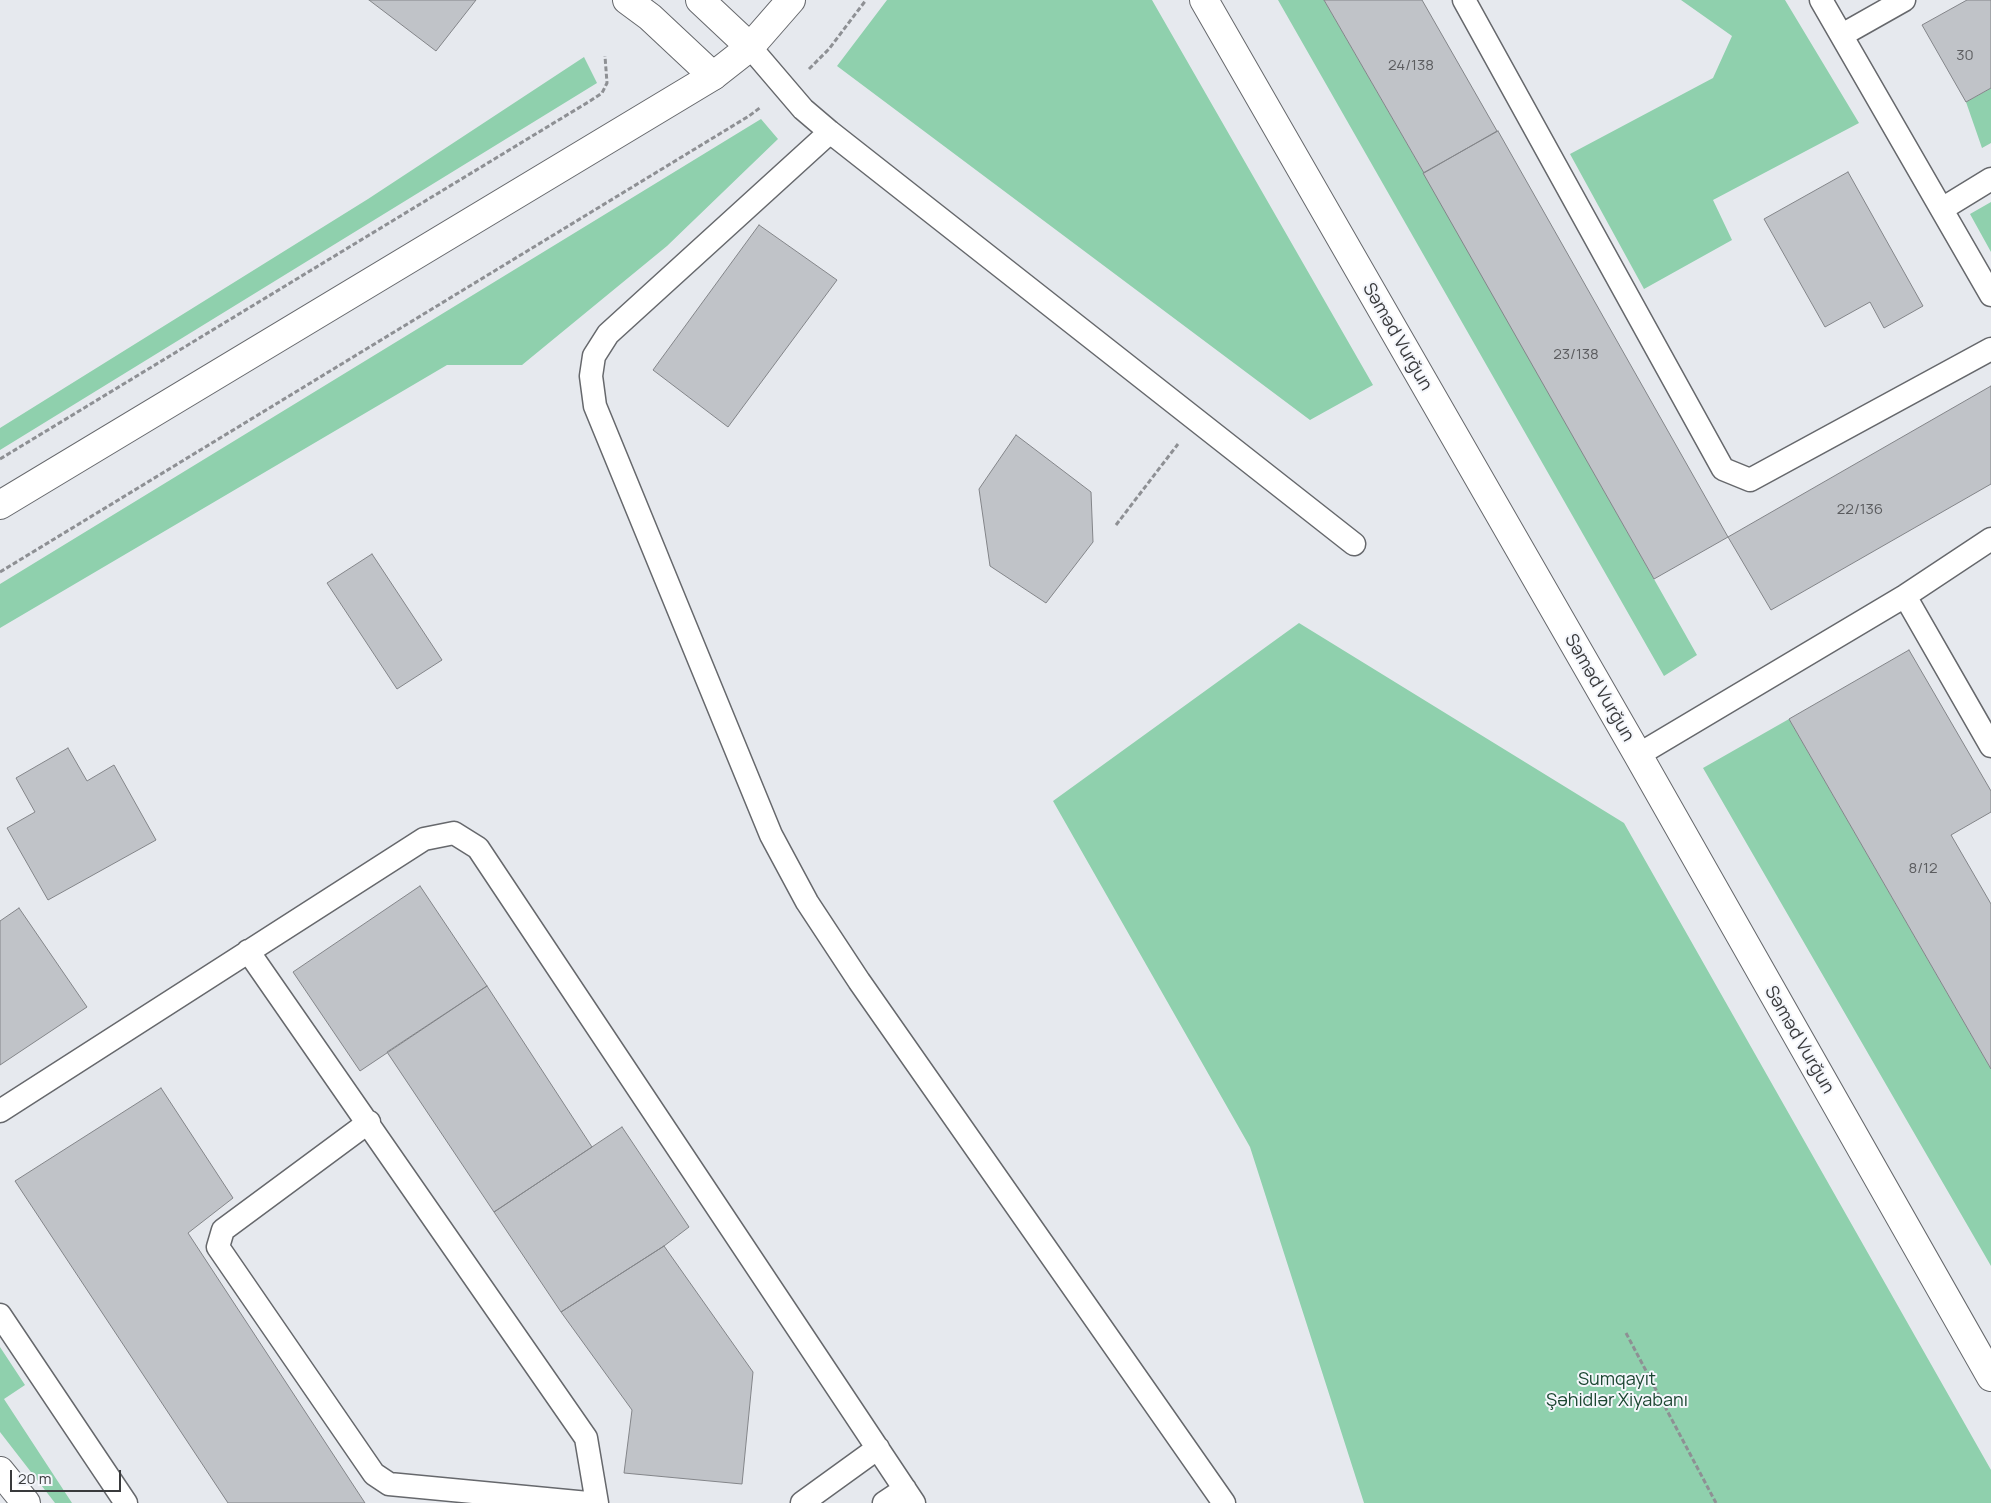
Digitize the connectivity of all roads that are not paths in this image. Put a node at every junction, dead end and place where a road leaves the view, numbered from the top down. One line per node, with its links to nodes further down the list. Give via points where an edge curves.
1 (627, 0): 10 (main road)
2 (700, 0): 9 (main road)
3 (791, 0): 9 (main road)
4 (1204, 0): 21 (main road, Səməd Vurğun)
5 (1464, 0): 15 (lane, via 1723,469 1750,480)
6 (1821, 0): 8 (lane)
7 (1904, 0): 8 (lane)
8 (1842, 35): 13 (lane)
9 (750, 47): 10 (main road); 11 (lane, via 803,109)
10 (713, 76): 16 (main road)
11 (830, 132): 18 (lane); 36 (lane, via 608,334 594,356 591,376 595,406 771,835 807,902)
12 (1991, 179): 13 (lane)
13 (1942, 209): 14 (lane)
14 (1991, 295)
15 (1991, 349)
16 (0, 504)
17 (1991, 539): 19 (lane)
18 (1354, 544)
19 (1905, 596): 20 (lane); 21 (lane)
20 (1991, 746)
21 (1638, 755): 26 (main road, Səməd Vurğun)
22 (248, 951): 23 (lane); 24 (lane); 27 (lane, via 424,839 454,833 478,848)
23 (0, 1111)
24 (369, 1122): 32 (lane, via 223,1230 218,1247 374,1474 389,1484); 33 (lane, via 586,1438)
25 (0, 1315): 31 (lane)
26 (1991, 1377)
27 (878, 1448): 29 (lane); 34 (lane)
28 (0, 1471): 30 (main road)
29 (909, 1496): 35 (lane)
30 (26, 1503)
31 (126, 1503)
32 (588, 1503)
33 (597, 1503)
34 (802, 1503)
35 (884, 1503)
36 (1224, 1503)

